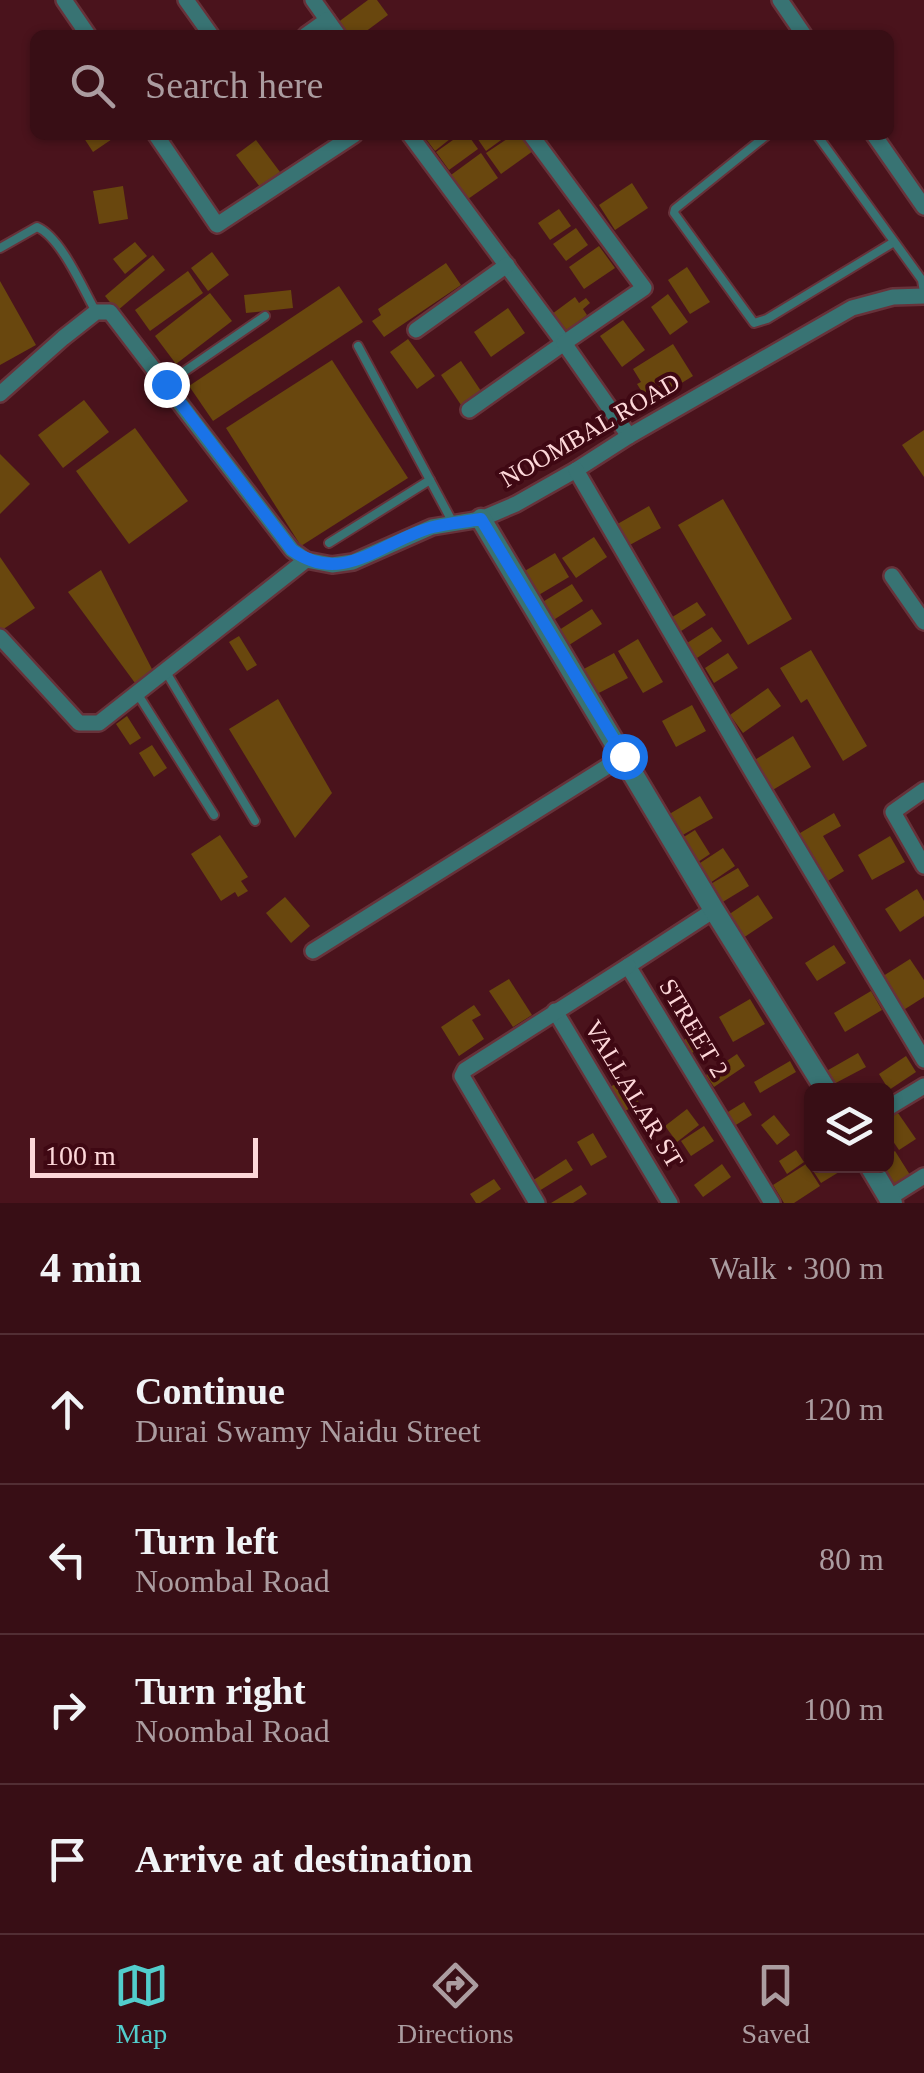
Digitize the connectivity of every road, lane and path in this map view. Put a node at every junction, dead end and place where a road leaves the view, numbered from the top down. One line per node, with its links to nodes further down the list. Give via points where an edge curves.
1 (64, 0): 6 (street)
2 (186, 0): 7 (street)
3 (313, 0): 5 (street)
4 (780, 0): 10 (street)
5 (327, 20): 8 (street); 9 (street)
6 (85, 30)
7 (207, 30)
8 (313, 30)
9 (334, 30)
10 (801, 30)
11 (163, 140): 12 (street, via 217,225)
12 (346, 140)
13 (414, 140): 21 (street)
14 (536, 140): 30 (street, via 644,288)
15 (761, 140): 27 (lane, via 674,214 754,323)
16 (821, 140): 19 (lane)
17 (877, 140): 18 (street)
18 (924, 207)
19 (894, 242): 22 (lane); 24 (lane, via 922,280)
20 (0, 248): 25 (lane, via 37,228 46,231)
21 (506, 265): 28 (street); 30 (street)
22 (827, 282): 23 (lane); 27 (lane)
23 (834, 294)
24 (924, 294): 35 (street, NOOMBAL ROAD, via 852,308)
25 (96, 312): 32 (street, via 110,312); 33 (street)
26 (265, 316): 32 (lane)
27 (767, 318): 29 (lane)
28 (416, 330)
29 (774, 330)
30 (564, 343): 34 (street); 35 (street)
31 (358, 346): 37 (lane)
32 (166, 384): 41 (street)
33 (0, 394)
34 (469, 410)
35 (629, 436): 36 (street, NOOMBAL ROAD)
36 (576, 470): 38 (street, NOOMBAL ROAD); 57 (street)
37 (430, 480): 39 (lane); 40 (lane)
38 (481, 519): 39 (street, NOOMBAL ROAD); 48 (street)
39 (454, 524): 41 (street, NOOMBAL ROAD, via 353,562)
40 (329, 543)
41 (306, 560): 46 (street)
42 (892, 576): 43 (street)
43 (919, 603): 44 (street)
44 (924, 622)
45 (0, 637): 47 (street, via 79,723 99,723)
46 (166, 672): 47 (street); 51 (lane)
47 (138, 693): 50 (lane)
48 (624, 756): 53 (street); 54 (street)
49 (924, 790): 52 (street, via 893,812)
50 (214, 814)
51 (256, 820)
52 (924, 866)
53 (714, 910): 55 (street, STREET 2); 58 (street)
54 (313, 952)
55 (628, 966): 56 (street); 66 (street, STREET 2)
56 (555, 1011): 64 (street, via 462,1076); 65 (street, VALLALAR ST)
57 (924, 1060)
58 (822, 1083)
59 (924, 1086): 60 (street)
60 (894, 1104)
61 (874, 1173): 63 (street)
62 (924, 1176): 63 (street)
63 (890, 1200)
64 (537, 1203)
65 (670, 1203)
66 (772, 1203)

